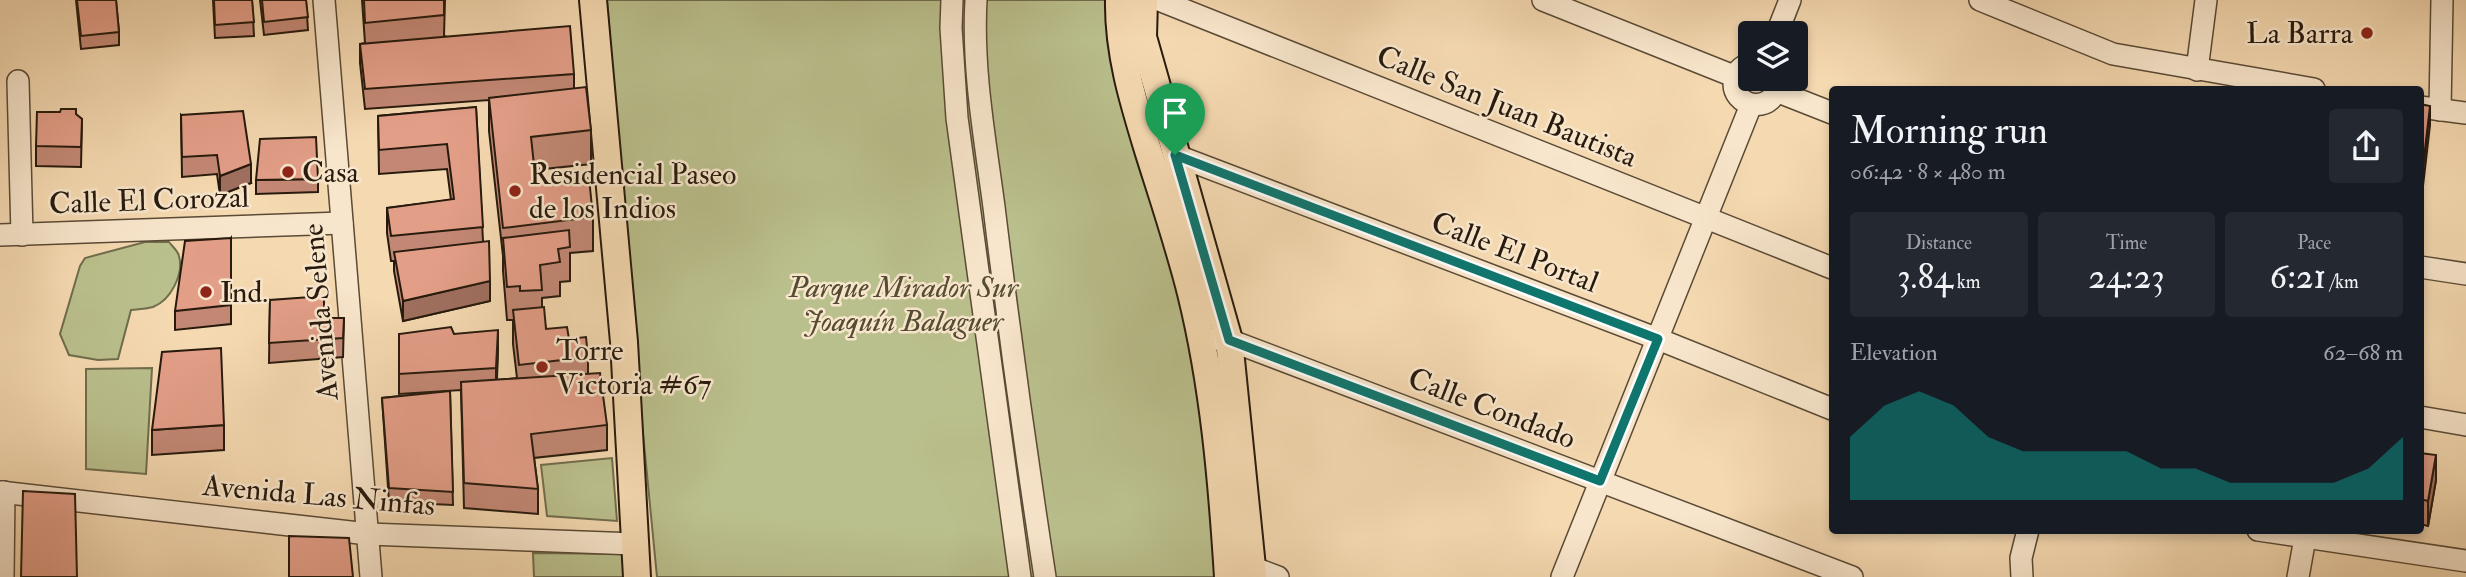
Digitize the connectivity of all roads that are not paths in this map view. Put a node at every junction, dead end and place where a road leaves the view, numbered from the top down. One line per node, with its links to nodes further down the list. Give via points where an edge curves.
1 (324, 0): 27 (street, Avenida Selene)
2 (593, 0): 45 (main road, via 624,342)
3 (952, 0): 50 (street, via 957,118)
4 (976, 0): 49 (street, via 981,101)
5 (1119, 0): 33 (main road, via 1120,42 1132,97)
6 (1143, 0): 25 (main road, via 1143,37)
7 (1159, 0): 26 (street, Calle San Juan Bautista)
8 (1543, 0): 14 (street)
9 (1790, 0): 13 (street)
10 (1980, 0): 15 (street, via 2113,54)
11 (2206, 0): 15 (street)
12 (2442, 0): 22 (street)
13 (1782, 21)
14 (1738, 68)
15 (2197, 70): 17 (street)
16 (18, 80): 29 (street)
17 (2296, 86)
18 (1738, 90): 21 (street, via 1740,99)
19 (1773, 91): 21 (street, via 1766,103)
20 (1789, 91): 23 (street)
21 (1751, 104): 26 (street)
22 (2430, 109): 24 (street)
23 (1829, 111)
24 (2466, 113)
25 (1175, 155): 34 (street, Calle El Portal); 35 (main road)
26 (1705, 218): 30 (street, Calle San Juan Bautista); 34 (street)
27 (342, 223): 29 (street, Calle El Corozal); 41 (street, Avenida Selene)
28 (0, 235): 29 (street, Calle El Corozal)
29 (22, 235)
30 (1829, 267)
31 (2424, 268): 32 (street)
32 (2466, 274)
33 (1202, 337): 35 (street, Calle Condado); 47 (main road)
34 (1658, 339): 36 (street, Calle El Portal); 39 (street)
35 (1229, 340): 39 (street, Calle Condado); 51 (main road)
36 (1829, 408)
37 (2424, 418): 38 (street)
38 (2466, 425)
39 (1600, 481): 56 (street); 57 (street, Calle Condado)
40 (2, 492): 41 (street, Avenida Las Ninfas); 52 (street)
41 (368, 534): 45 (street, Avenida Las Ninfas); 53 (street, Avenida Selene)
42 (2027, 534): 48 (street)
43 (2282, 534): 44 (street)
44 (2305, 538): 46 (street); 59 (street)
45 (635, 544): 54 (main road)
46 (2466, 561)
47 (1228, 567): 51 (street)
48 (2021, 567): 58 (street)
49 (1044, 569): 50 (street)
50 (1019, 572)
51 (1253, 572): 55 (street)
52 (3, 577)
53 (371, 577)
54 (638, 577)
55 (1278, 577)
56 (1562, 577)
57 (1852, 577)
58 (2010, 577)
59 (2298, 577)

